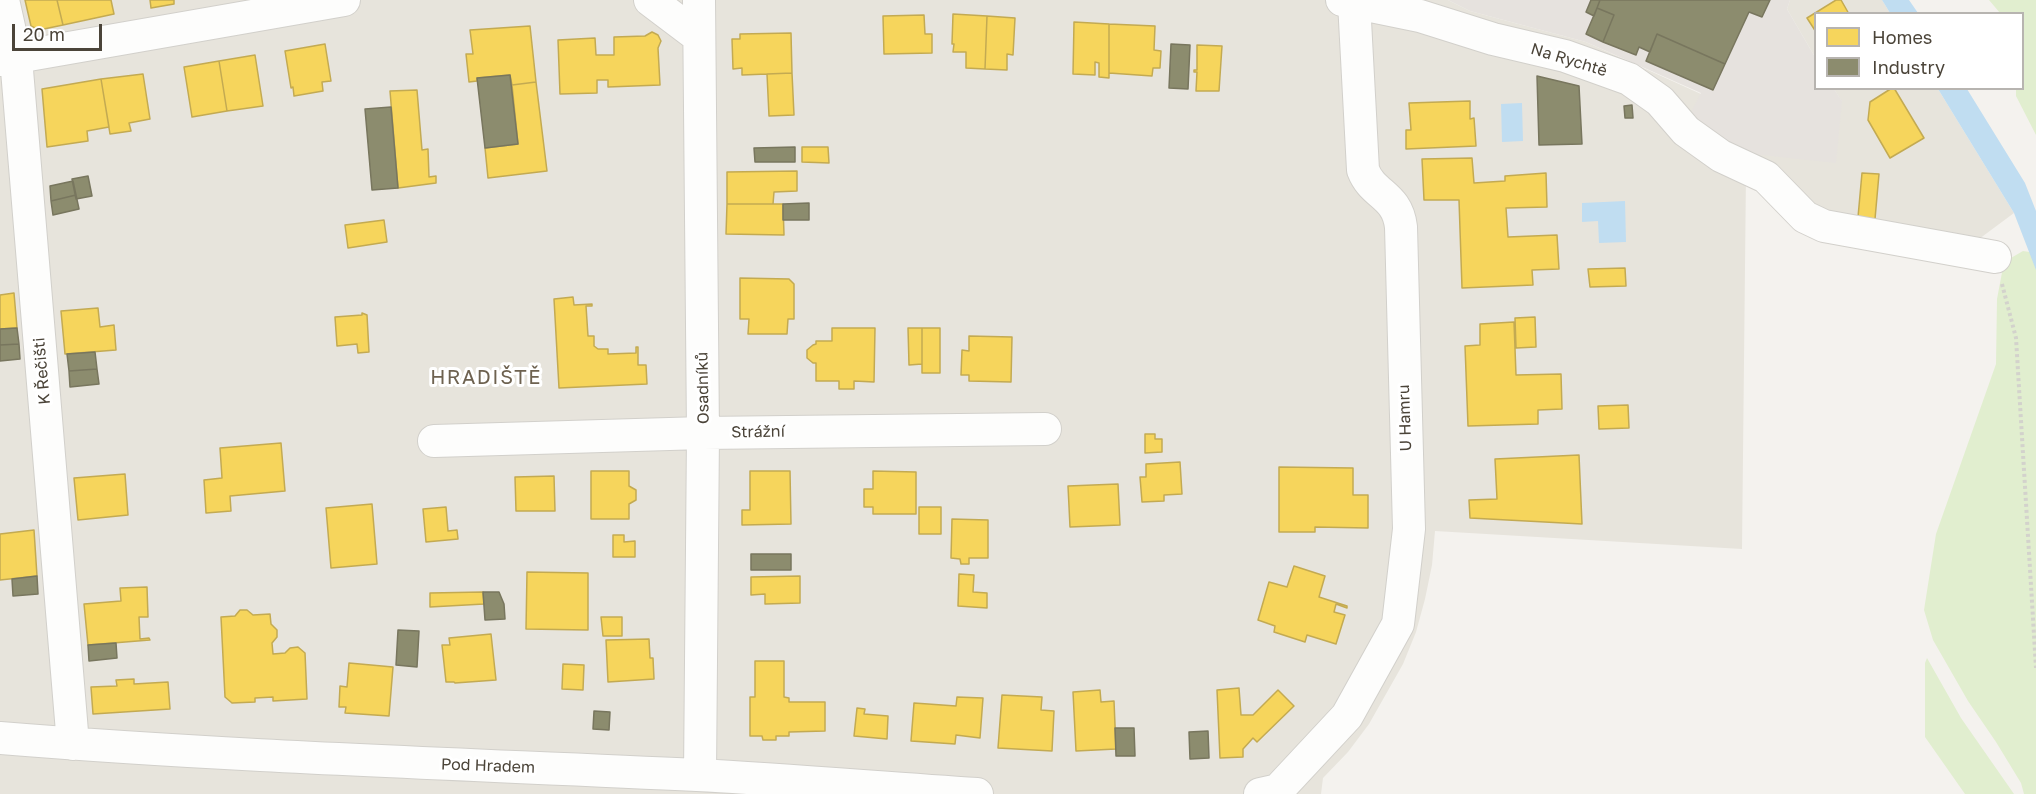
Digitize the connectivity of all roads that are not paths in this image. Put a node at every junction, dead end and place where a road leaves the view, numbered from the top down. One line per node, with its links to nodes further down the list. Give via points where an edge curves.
1 (3, 0): 7 (street, K Řečišti)
2 (344, 0): 7 (street)
3 (650, 0): 6 (street)
4 (699, 0): 6 (street, Osadníků)
5 (1348, 1): 8 (street, Na Rychtě, via 1420,16 1565,56 1629,79 1660,101 1686,131 1721,156 1766,177 1805,217 1824,226); 16 (street, U Hamru, via 1363,170 1367,181 1395,207 1401,227 1408,541 1398,624 1347,716 1278,790)
6 (699, 37): 10 (street, Osadníků)
7 (8, 59): 13 (street, K Řečišti)
8 (1995, 257)
9 (1045, 429): 10 (street, Strážní)
10 (703, 433): 11 (street, Strážní); 14 (street, Osadníků)
11 (434, 441)
12 (0, 738): 13 (street, Pod Hradem)
13 (74, 744): 14 (street, Pod Hradem)
14 (700, 775): 15 (street, Pod Hradem)
15 (977, 794)
16 (1260, 794)

